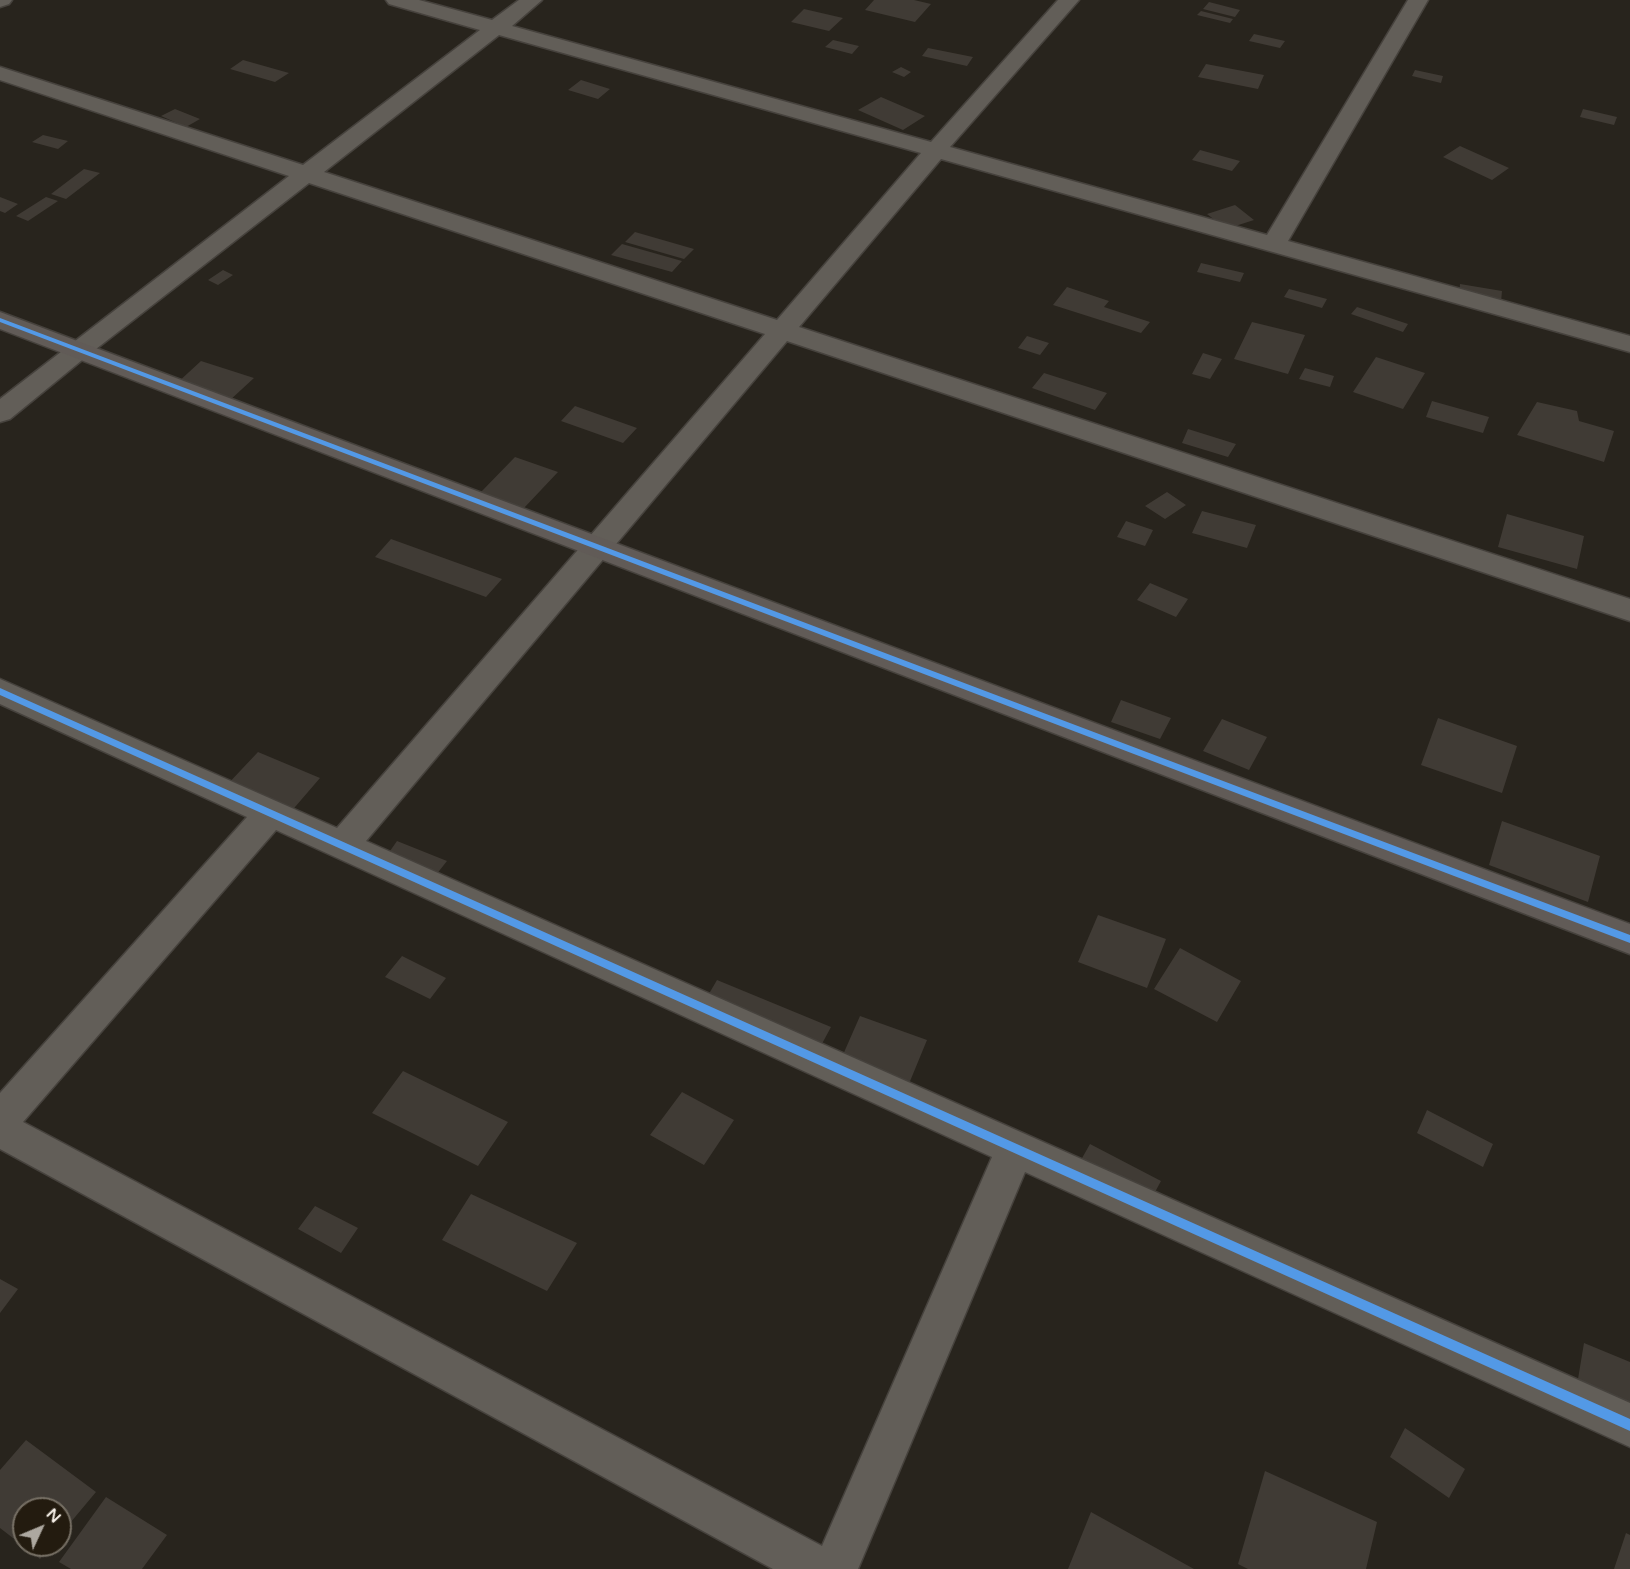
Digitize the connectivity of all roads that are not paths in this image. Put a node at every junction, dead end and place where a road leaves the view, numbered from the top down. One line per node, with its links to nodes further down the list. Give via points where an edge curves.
1 (396, 0): 5 (street)
2 (532, 0): 5 (street)
3 (1418, 0): 9 (street)
4 (1062, 1): 7 (street)
5 (496, 28): 7 (street); 8 (street)
6 (0, 73): 8 (street)
7 (936, 150): 9 (street); 11 (street)
8 (307, 174): 11 (street); 13 (street)
9 (1274, 244): 12 (street)
10 (0, 320): 13 (street)
11 (783, 331): 15 (street); 16 (street)
12 (1630, 344)
13 (78, 350): 14 (street); 15 (street)
14 (0, 413)
15 (596, 547): 19 (street); 20 (street)
16 (1630, 610)
17 (0, 691): 18 (street)
18 (271, 813): 19 (street); 21 (street)
19 (342, 845): 23 (street)
20 (1630, 939)
21 (0, 1120)
22 (0, 1129): 25 (street)
23 (1015, 1149): 24 (street); 26 (street)
24 (1630, 1425)
25 (819, 1569)
26 (835, 1569)

